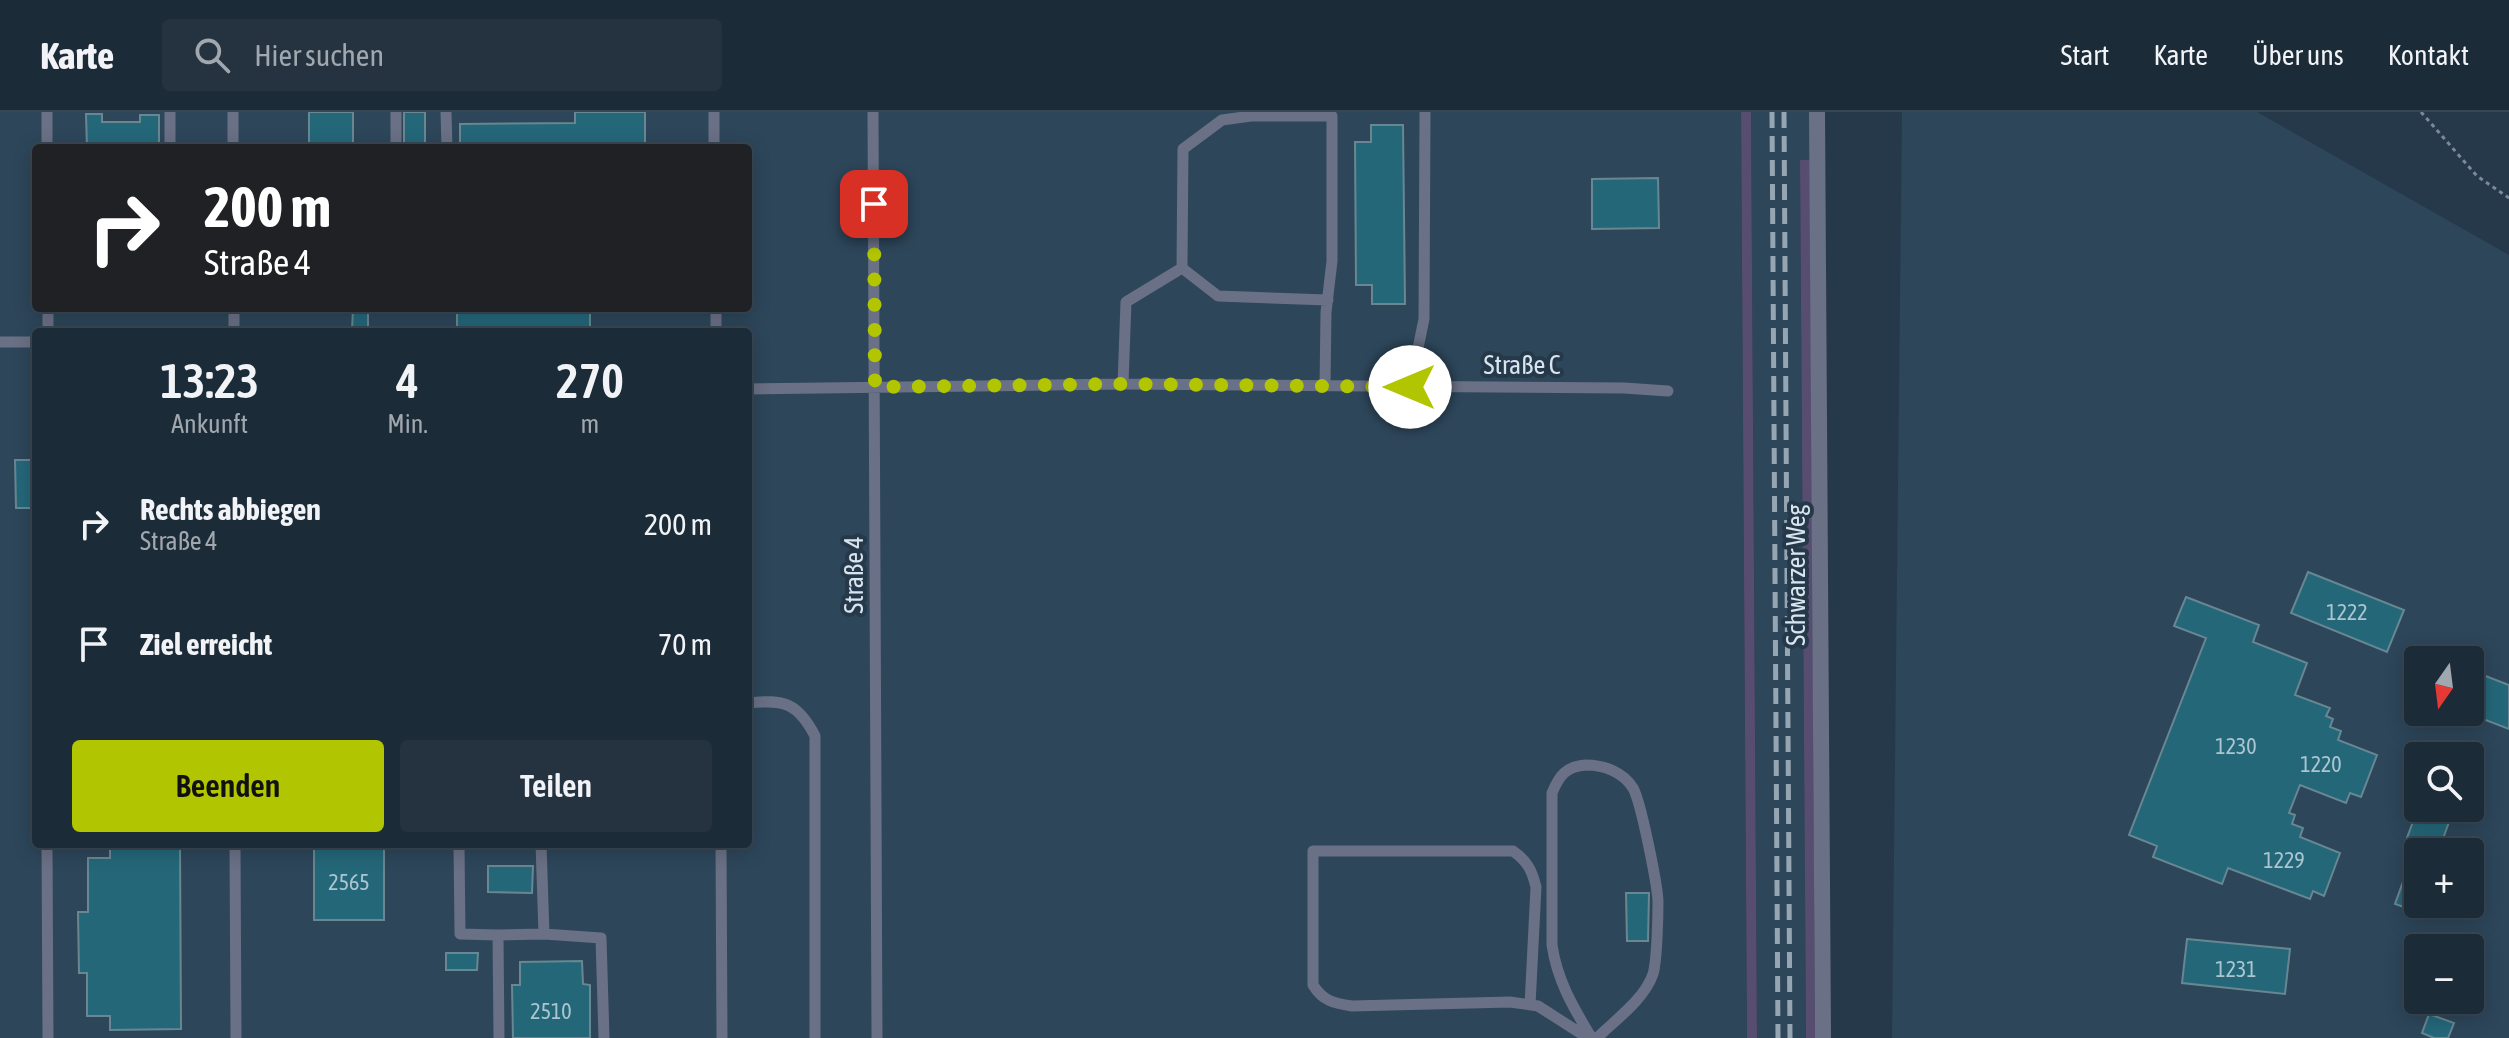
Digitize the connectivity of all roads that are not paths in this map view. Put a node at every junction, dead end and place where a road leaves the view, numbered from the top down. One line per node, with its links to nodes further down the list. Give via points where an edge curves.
1 (47, 112): 11 (lane)
2 (170, 112): 12 (lane)
3 (233, 112): 13 (lane)
4 (396, 112): 14 (lane)
5 (446, 112): 15 (lane)
6 (714, 112): 16 (lane)
7 (873, 112): 23 (lane, Straße 4)
8 (1425, 112): 24 (lane, via 1424,319)
9 (1817, 112): 44 (street, Schwarzer Weg)
10 (1251, 114): 17 (lane, via 1222,120 1183,149); 18 (lane, via 1332,116)
11 (47, 144)
12 (170, 144)
13 (233, 144)
14 (396, 144)
15 (447, 144)
16 (714, 144)
17 (1182, 268): 18 (lane, via 1218,296); 21 (lane, via 1126,302)
18 (1328, 300): 22 (lane)
19 (0, 342): 20 (lane)
20 (32, 342)
21 (1123, 384): 22 (lane, Straße C); 23 (lane, Straße C)
22 (1325, 386): 24 (lane, Straße C)
23 (875, 387): 25 (lane, Straße C); 42 (lane, Straße 4)
24 (1410, 387): 26 (lane, Straße C)
25 (752, 389)
26 (1668, 391)
27 (752, 702): 41 (lane, via 771,700 792,706 805,716 815,736)
28 (47, 848): 36 (lane)
29 (235, 848): 37 (lane)
30 (459, 848): 34 (lane, via 460,934)
31 (541, 848): 33 (lane)
32 (721, 848): 40 (lane)
33 (544, 934): 34 (lane); 39 (lane, via 601,938)
34 (498, 935): 38 (lane)
35 (1530, 1005): 35 (lane, via 1352,1006 1320,996 1313,985 1313,851 1513,851 1525,859 1536,887); 43 (lane)
36 (48, 1038)
37 (236, 1038)
38 (499, 1038)
39 (604, 1038)
40 (722, 1038)
41 (815, 1038)
42 (877, 1038)
43 (1592, 1038): 43 (lane, via 1555,970 1552,945 1552,793 1559,776 1572,766 1589,765 1605,766 1632,787 1658,900 1653,974 1640,996)
44 (1823, 1038)

